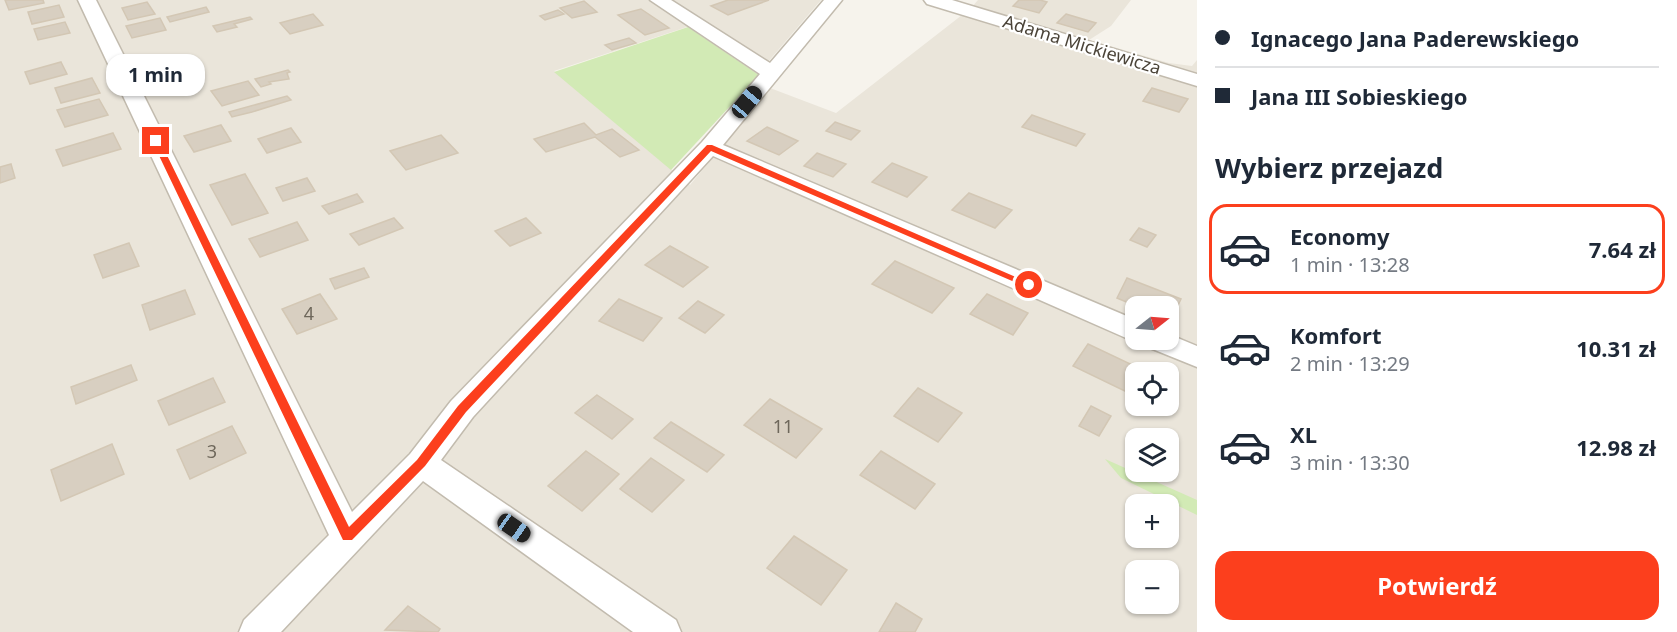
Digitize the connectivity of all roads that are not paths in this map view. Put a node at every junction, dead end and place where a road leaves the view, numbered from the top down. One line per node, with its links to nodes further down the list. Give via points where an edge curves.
1 (87, 0): 12 (street)
2 (659, 0): 5 (street)
3 (833, 0): 5 (street)
4 (933, 0): 6 (street, Adama Mickiewicza)
5 (772, 73): 7 (street)
6 (1197, 80)
7 (710, 147): 8 (street); 11 (street, via 462,409)
8 (1125, 326)
9 (1179, 349): 10 (street)
10 (1197, 357)
11 (421, 463): 12 (street); 14 (street)
12 (347, 537): 13 (street)
13 (257, 632)
14 (663, 632)

